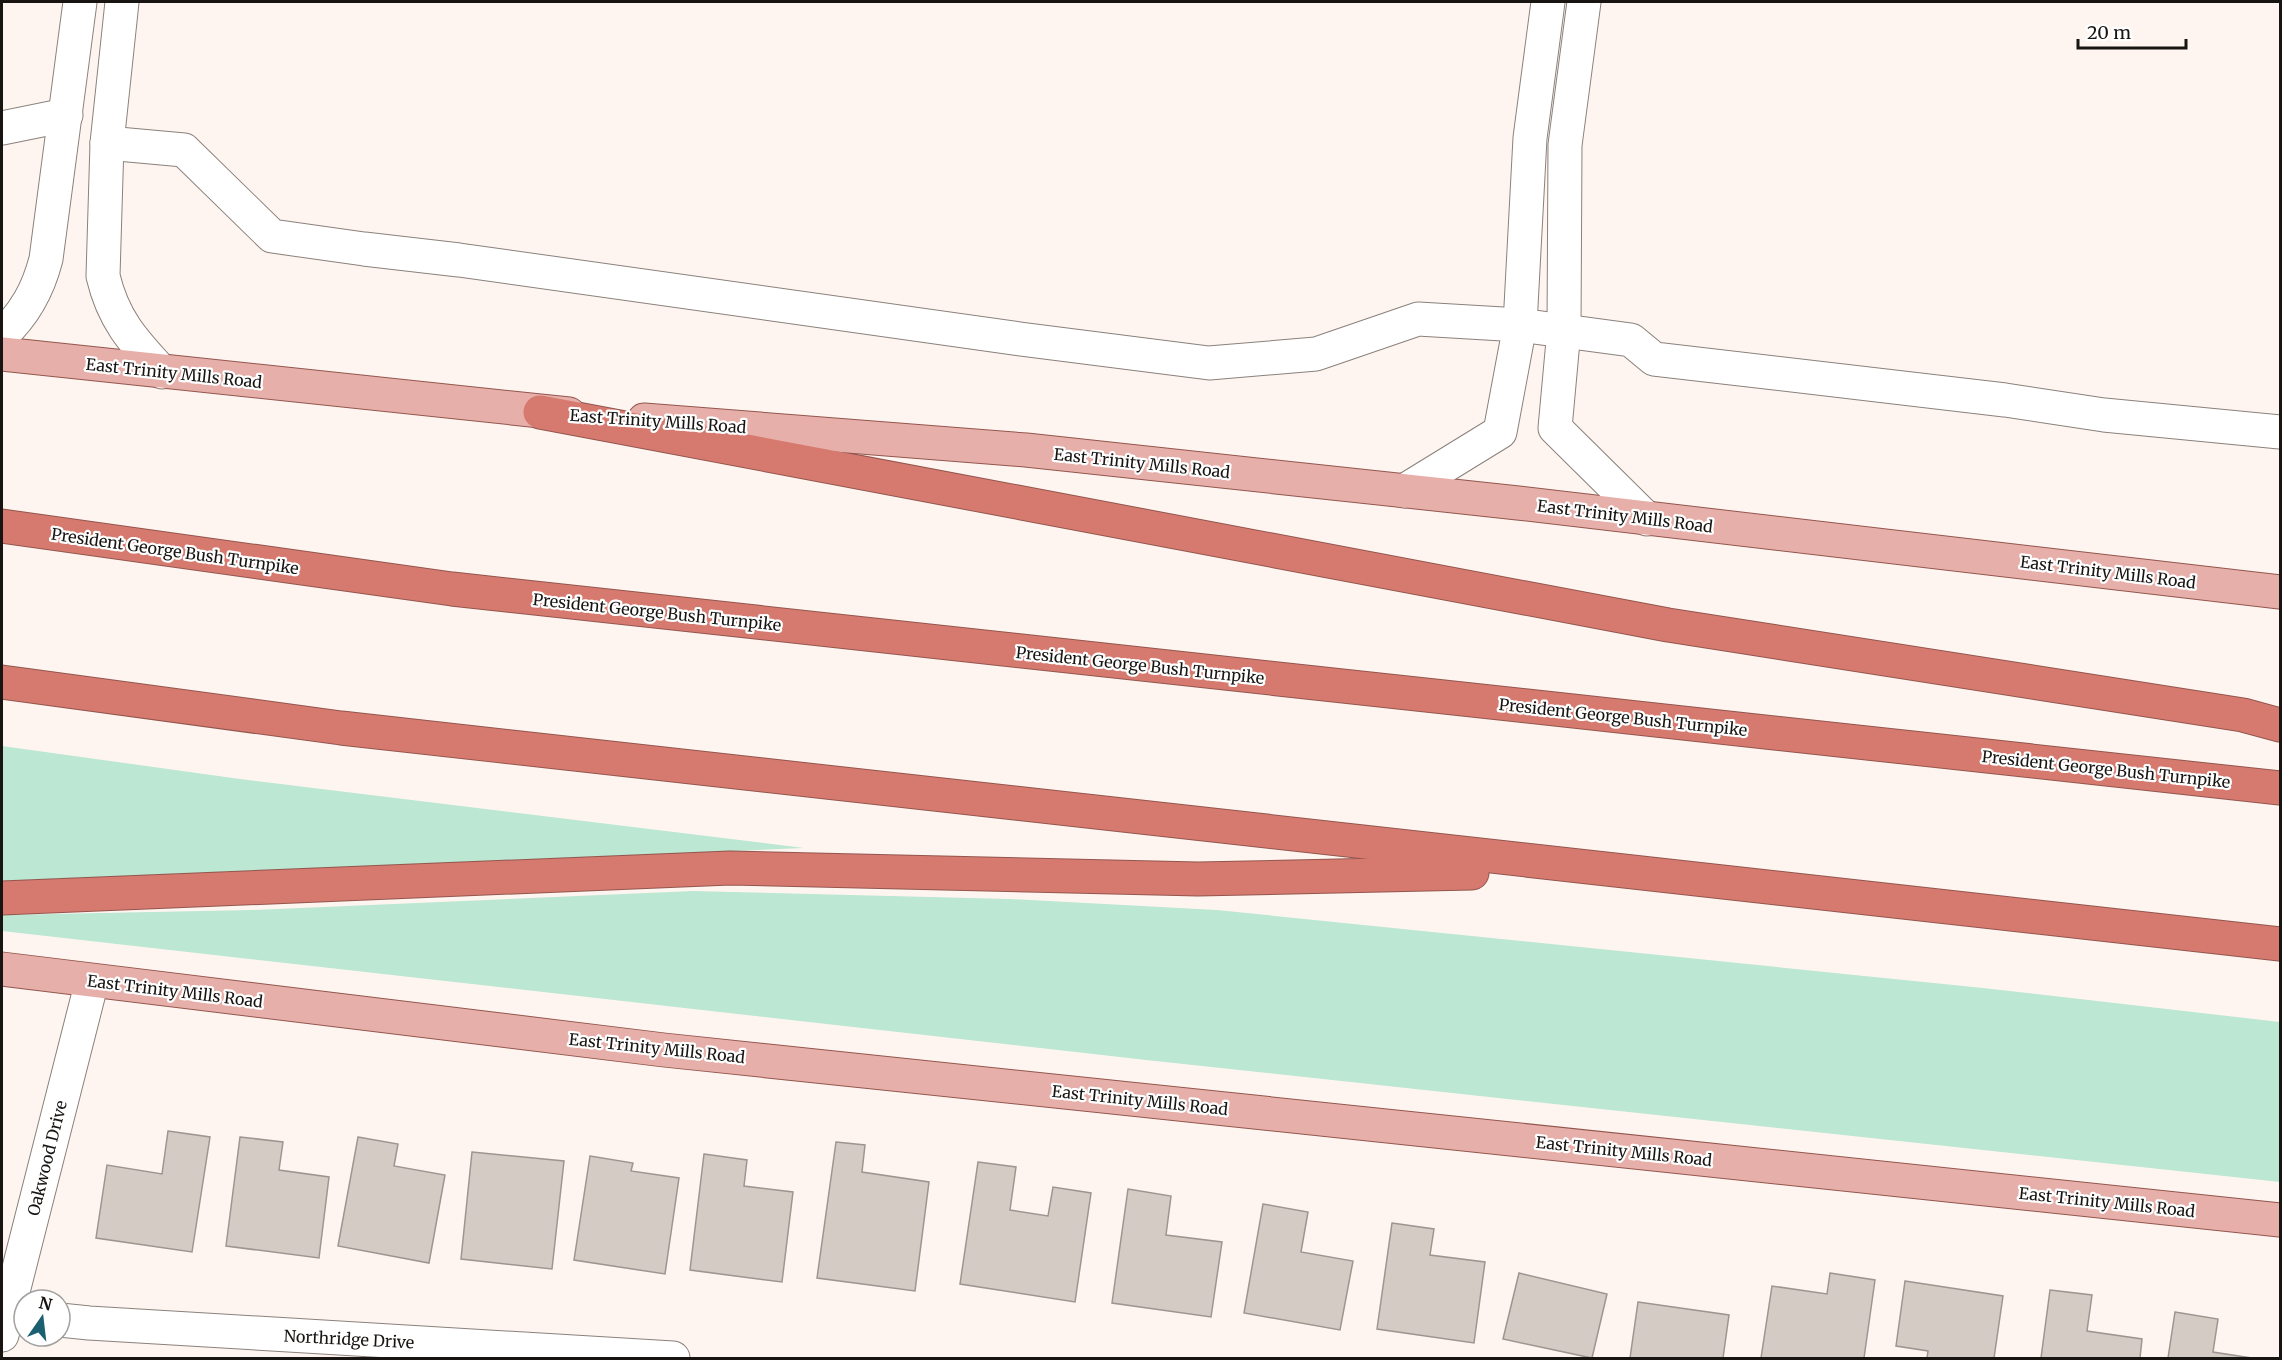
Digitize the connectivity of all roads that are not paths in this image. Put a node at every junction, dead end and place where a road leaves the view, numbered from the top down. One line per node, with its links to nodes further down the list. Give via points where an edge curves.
1 (80, 2): 5 (street)
2 (122, 2): 7 (street)
3 (1548, 2): 8 (street, via 1530,138)
4 (1584, 2): 9 (street, via 1565,145)
5 (66, 115): 6 (street); 10 (street, via 40,281 19,319)
6 (2, 128)
7 (107, 143): 8 (street, via 184,150 272,236 1020,339 1209,363 1316,354 1418,319); 12 (street, via 103,276 107,296 129,337)
8 (1520, 325): 9 (street); 15 (street, via 1500,432)
9 (1564, 330): 14 (street, via 1630,340 1654,359 2104,415); 16 (street, via 1555,428)
10 (2, 335)
11 (2, 354): 12 (main road, East Trinity Mills Road)
12 (162, 372): 13 (main road, East Trinity Mills Road)
13 (540, 412): 15 (main road, East Trinity Mills Road, via 1026,450); 20 (highway, via 1668,625 2243,715)
14 (2280, 432)
15 (1404, 491): 16 (main road, East Trinity Mills Road)
16 (1647, 519): 18 (main road, East Trinity Mills Road)
17 (2, 526): 21 (highway, President George Bush Turnpike, via 452,589)
18 (2280, 592)
19 (2, 682): 22 (highway, via 341,728)
20 (2280, 725)
21 (2280, 788)
22 (1599, 870): 23 (highway, via 1198,879 730,868); 24 (highway)
23 (2, 898)
24 (2280, 944)
25 (2, 969): 26 (main road, East Trinity Mills Road)
26 (92, 981): 27 (main road, East Trinity Mills Road, via 675,1051); 28 (street, Oakwood Drive)
27 (2280, 1220)
28 (11, 1321)
29 (72, 1321): 30 (street, Northridge Drive)
30 (674, 1359)

